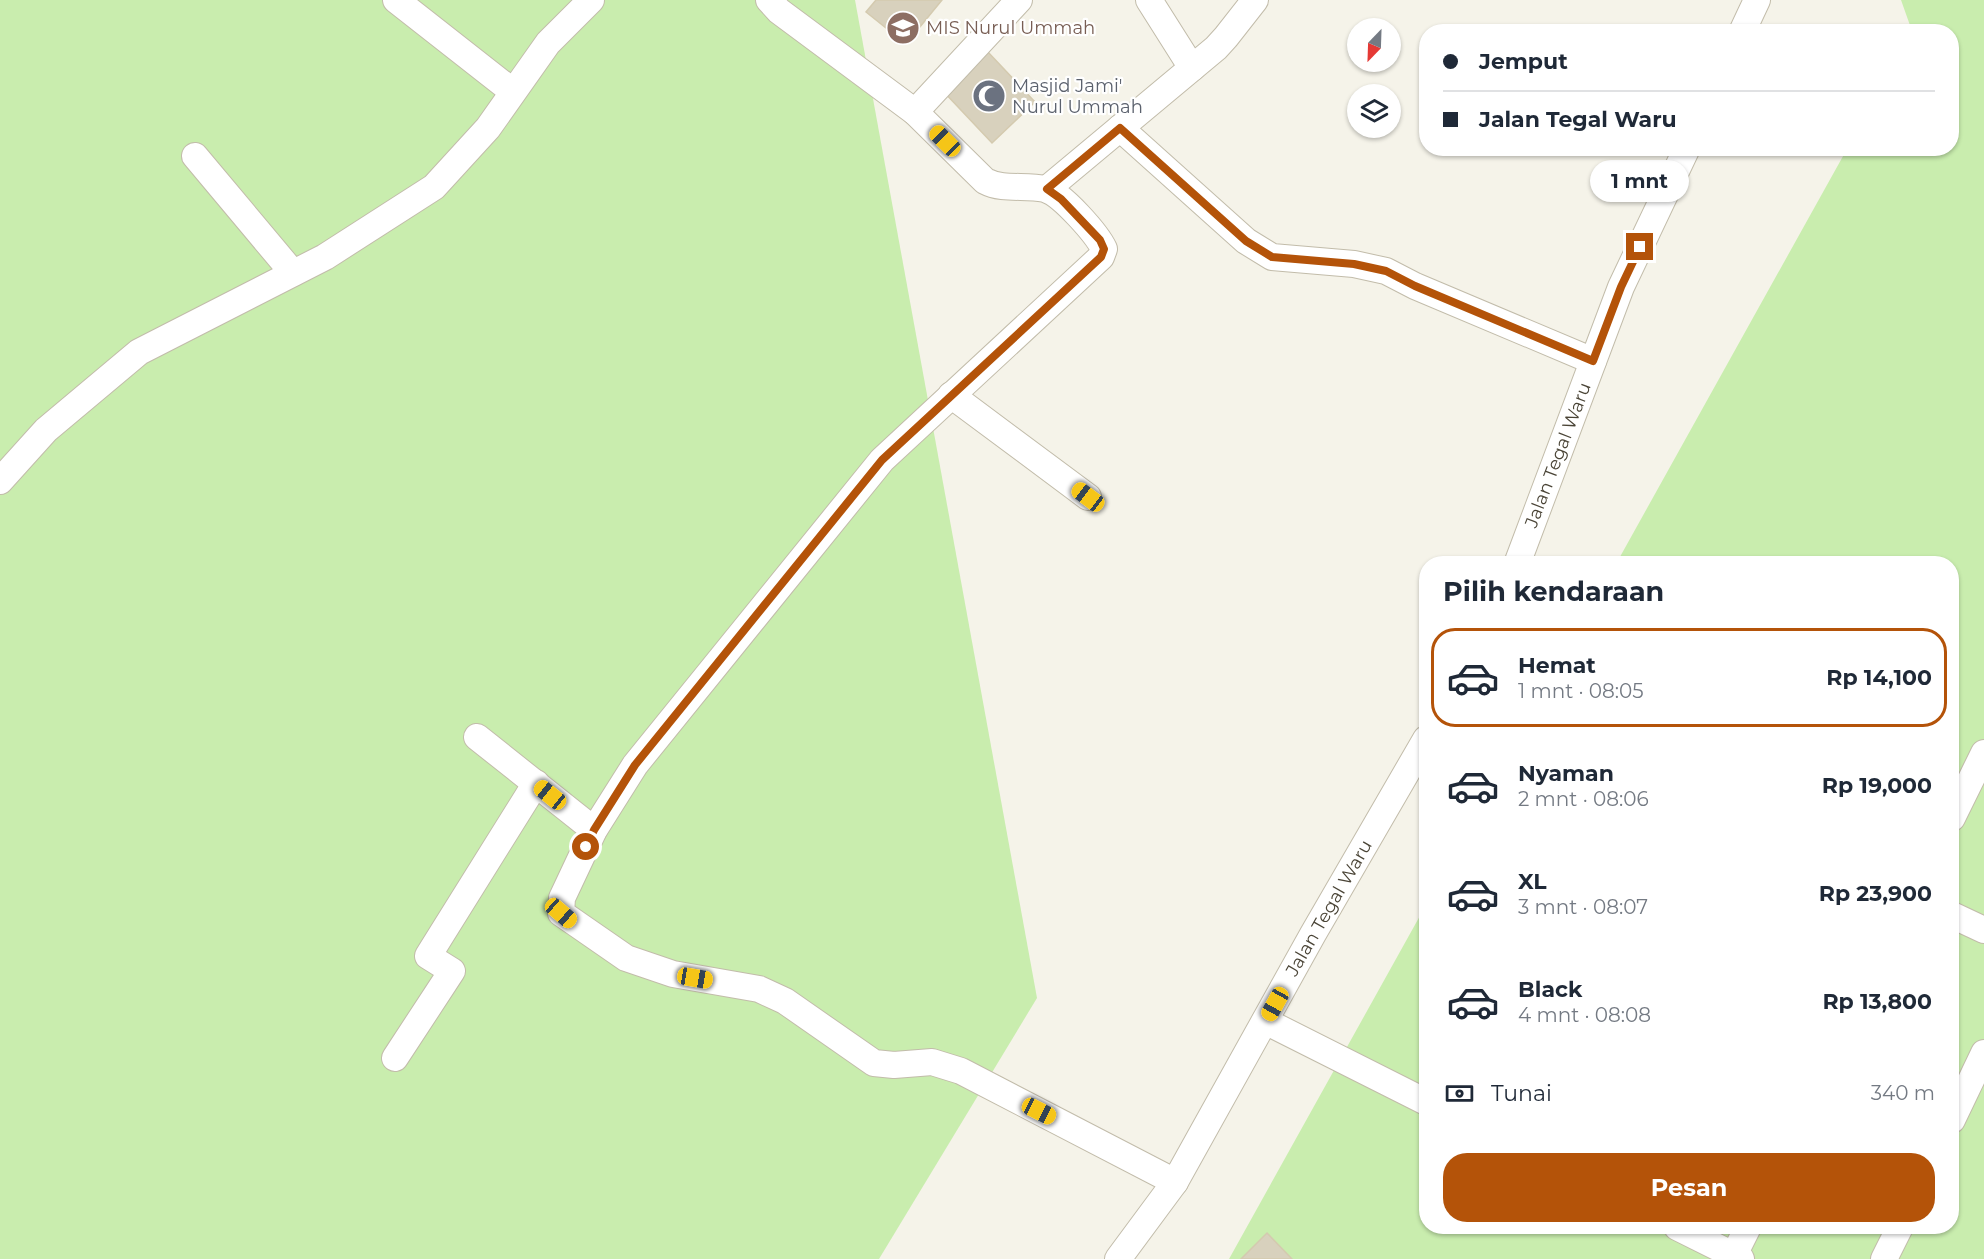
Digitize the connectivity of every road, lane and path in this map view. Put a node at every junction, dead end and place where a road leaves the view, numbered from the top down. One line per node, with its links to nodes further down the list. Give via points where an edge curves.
1 (396, 0): 10 (street)
2 (591, 0): 10 (street, via 548,43)
3 (769, 0): 11 (street)
4 (1019, 0): 11 (street)
5 (1149, 0): 9 (street)
6 (1255, 0): 9 (street, via 1227,37)
7 (1757, 0): 8 (street)
8 (1746, 24)
9 (1192, 68): 12 (street)
10 (512, 91): 16 (street, via 488,128 434,187 325,257)
11 (915, 112): 15 (street, via 985,181 1000,186)
12 (1120, 128): 15 (street); 17 (street, via 1246,241 1272,257 1354,264 1386,271)
13 (195, 156): 16 (street)
14 (1683, 156): 17 (street, Jalan Tegal Waru, via 1621,287)
15 (1047, 189): 18 (street, via 1100,240 1104,249 1101,257)
16 (293, 273): 19 (street, via 139,352 45,430)
17 (1593, 361): 21 (street, Jalan Tegal Waru)
18 (951, 395): 20 (street); 27 (street, via 882,460 635,765)
19 (0, 481)
20 (1088, 497)
21 (1520, 556)
22 (477, 737): 25 (street)
23 (1419, 751): 30 (street, Jalan Tegal Waru)
24 (1984, 753): 26 (street)
25 (536, 783): 27 (street); 32 (street, via 428,956 452,971)
26 (1959, 804)
27 (594, 830): 35 (street, via 562,898 561,913 626,958 674,974 759,989 785,1001 874,1063 932,1062 961,1071)
28 (1959, 918): 29 (street)
29 (1984, 930)
30 (1265, 1021): 33 (street); 35 (street, Jalan Tegal Waru)
31 (1984, 1053): 34 (street)
32 (394, 1058)
33 (1419, 1098)
34 (1959, 1105)
35 (1175, 1182): 40 (street, Jalan Tegal Waru)
36 (1691, 1234): 39 (street)
37 (1745, 1234): 39 (street)
38 (1896, 1234): 41 (street)
39 (1737, 1257)
40 (1118, 1259)
41 (1884, 1259)

